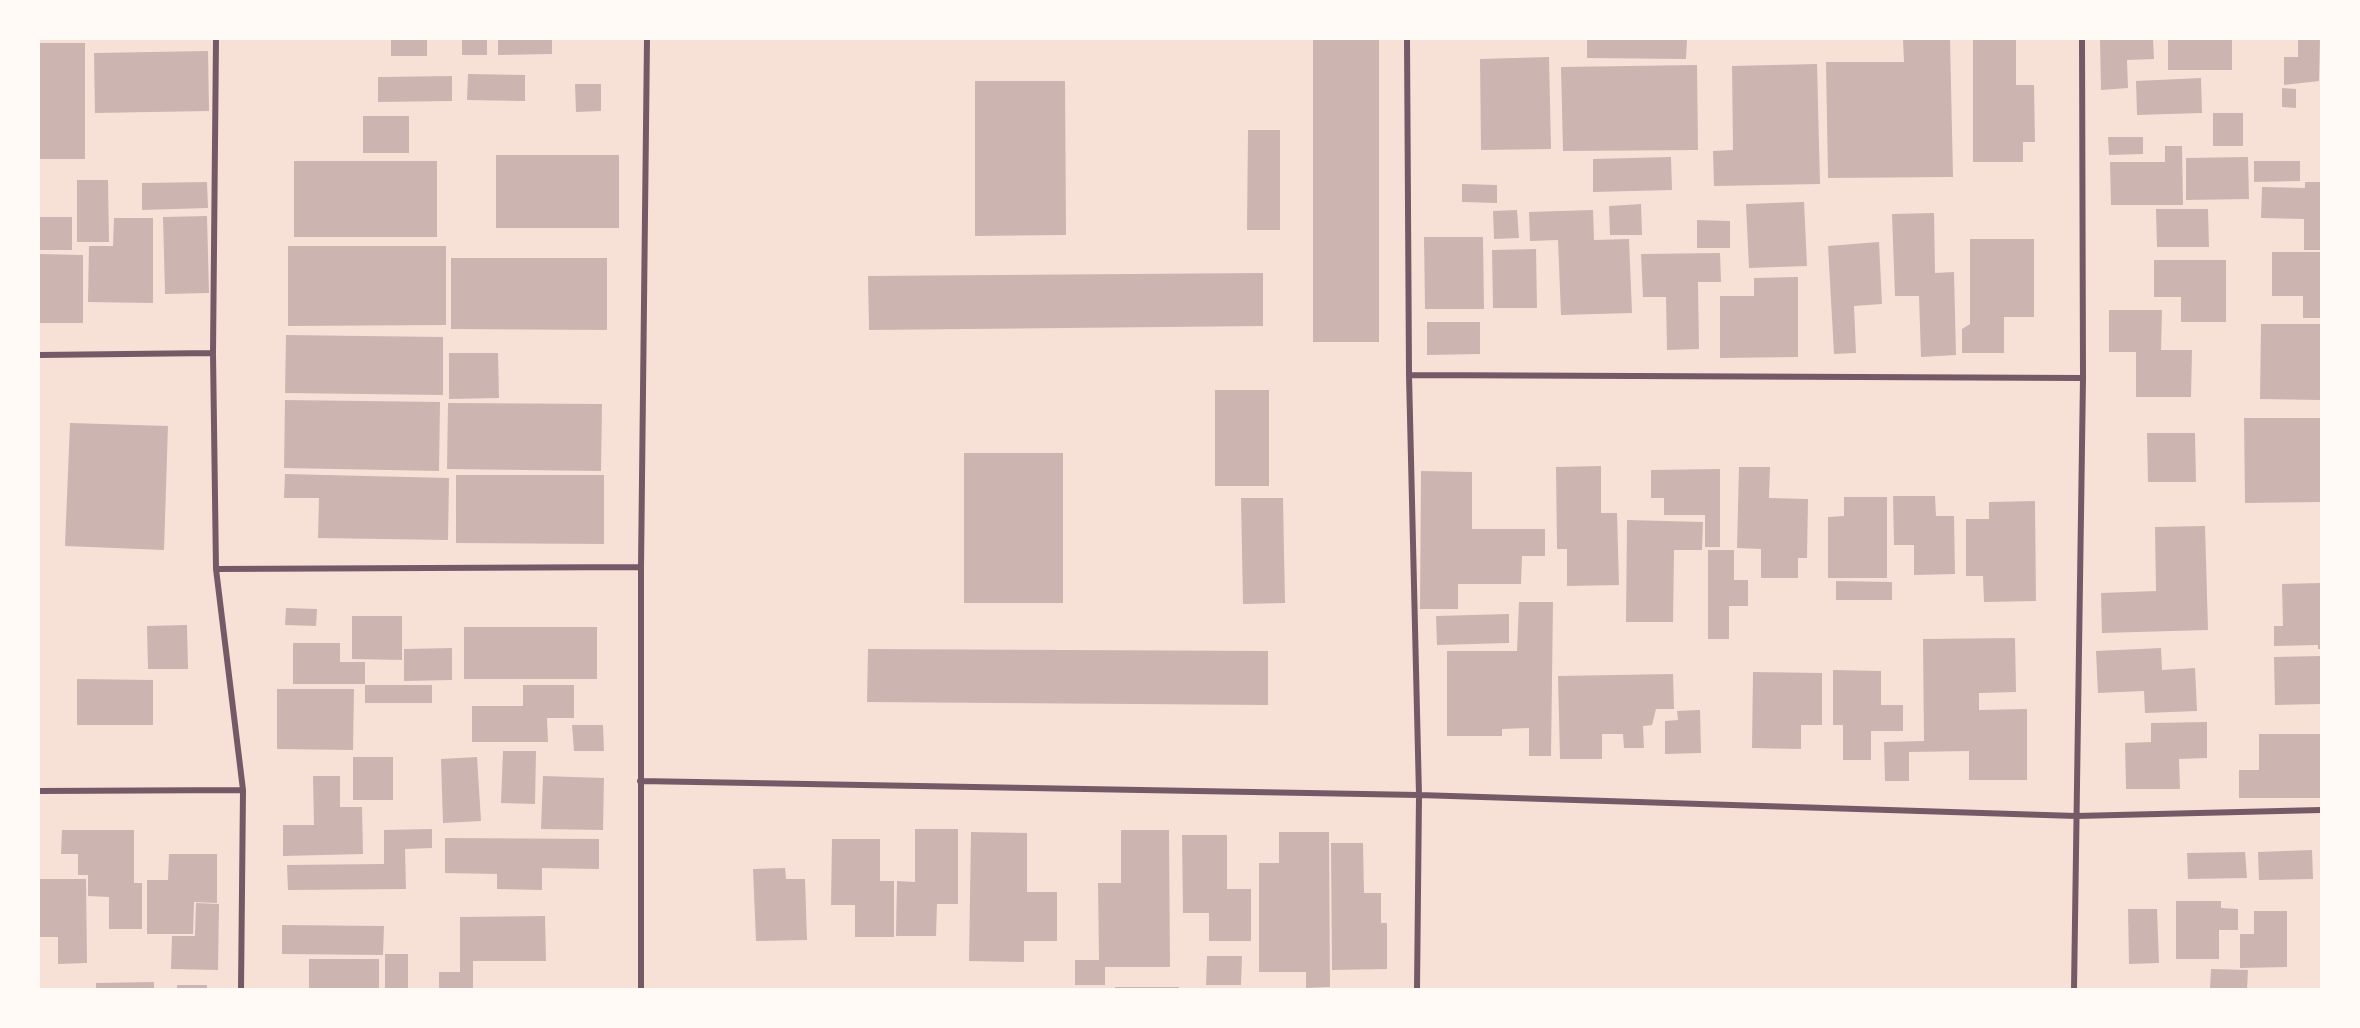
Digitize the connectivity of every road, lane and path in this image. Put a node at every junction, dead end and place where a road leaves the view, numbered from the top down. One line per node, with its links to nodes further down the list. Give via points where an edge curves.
1 (216, 39): 5 (street)
2 (647, 39): 9 (street)
3 (1407, 39): 7 (street)
4 (2082, 39): 8 (street)
5 (213, 353): 6 (street); 10 (street)
6 (39, 355)
7 (1409, 375): 8 (street); 14 (street)
8 (2083, 378): 16 (street)
9 (641, 567): 10 (street); 11 (street)
10 (216, 569): 12 (street)
11 (640, 782): 14 (street); 18 (street)
12 (243, 790): 13 (street); 17 (street)
13 (39, 791)
14 (1419, 795): 16 (street); 19 (street)
15 (2321, 810): 16 (street)
16 (2076, 816): 20 (street)
17 (241, 989)
18 (641, 989)
19 (1417, 989)
20 (2074, 989)

